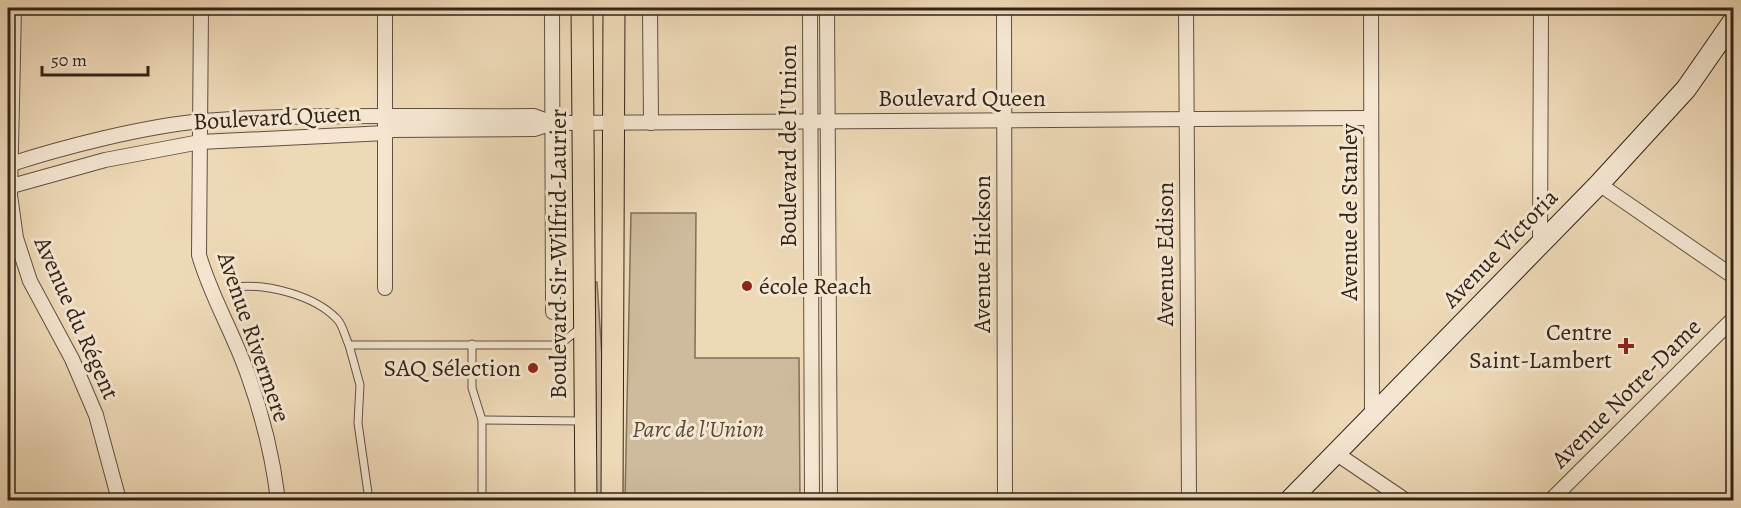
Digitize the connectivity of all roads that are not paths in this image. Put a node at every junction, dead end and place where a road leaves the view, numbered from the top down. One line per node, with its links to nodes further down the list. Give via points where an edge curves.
1 (14, 8): 28 (street, Avenue du Régent)
2 (201, 8): 19 (street, Avenue Rivermere)
3 (385, 8): 15 (street)
4 (552, 8): 22 (street)
5 (582, 8): 23 (main road, Boulevard Sir-Wilfrid-Laurier)
6 (614, 8): 24 (main road)
7 (650, 8): 25 (street)
8 (810, 8): 20 (street, Boulevard de l'Union)
9 (827, 8): 21 (street, Boulevard de l'Union)
10 (1004, 8): 18 (street, Avenue Hickson)
11 (1186, 8): 17 (street, Avenue Edison)
12 (1371, 8): 16 (street, Avenue de Stanley)
13 (1541, 8): 31 (street)
14 (1734, 20): 29 (street, Avenue Victoria, via 1686,89)
15 (386, 115): 19 (street, Boulevard Queen); 22 (street, Boulevard Queen, via 534,116); 26 (street)
16 (1371, 118): 17 (street, Boulevard Queen); 40 (street, Avenue de Stanley)
17 (1187, 119): 18 (street, Boulevard Queen); 53 (street, Avenue Edison)
18 (1005, 120): 21 (street, Boulevard Queen); 52 (street, Avenue Hickson)
19 (200, 121): 27 (street, Avenue Rivermere); 28 (street, Boulevard Queen)
20 (810, 122): 21 (street, Boulevard Queen); 25 (street, Boulevard Queen); 50 (street, Boulevard de l'Union)
21 (827, 122): 51 (street, Boulevard de l'Union)
22 (553, 123): 23 (street, Boulevard Queen); 26 (street, Boulevard Queen, via 534,129); 35 (street)
23 (582, 123): 24 (street, Boulevard Queen); 37 (main road, Boulevard Sir-Wilfrid-Laurier)
24 (614, 123): 25 (street, Boulevard Queen); 49 (main road)
25 (651, 123)
26 (386, 133): 27 (street, Boulevard Queen); 34 (street)
27 (200, 141): 30 (street, Boulevard Queen, via 105,160); 45 (street, Avenue Rivermere, via 200,255 248,375)
28 (9, 164): 30 (street, Avenue du Régent)
29 (1599, 184): 31 (street, Avenue Victoria); 32 (street)
30 (9, 186): 44 (street, Avenue du Régent, via 16,238 30,281 72,359 96,415)
31 (1540, 243): 40 (street, Avenue Victoria)
32 (1734, 277)
33 (234, 287): 38 (lane, via 256,286 318,306 339,321)
34 (385, 288)
35 (554, 312)
36 (1734, 318): 56 (street, Avenue Notre-Dame)
37 (583, 325): 39 (lane, via 563,342 550,345); 42 (main road, Boulevard Sir-Wilfrid-Laurier)
38 (349, 345): 39 (lane); 46 (lane, via 360,385 358,423)
39 (472, 345): 41 (lane, via 472,388)
40 (1372, 416): 43 (street, Avenue Victoria)
41 (482, 420): 42 (lane); 47 (lane)
42 (584, 420): 48 (main road, Boulevard Sir-Wilfrid-Laurier)
43 (1337, 454): 54 (street, Avenue Victoria); 55 (street)
44 (119, 501)
45 (278, 501)
46 (369, 501)
47 (482, 501)
48 (586, 501)
49 (612, 501)
50 (812, 501)
51 (830, 501)
52 (1005, 501)
53 (1189, 501)
54 (1290, 501)
55 (1405, 501)
56 (1551, 501)

